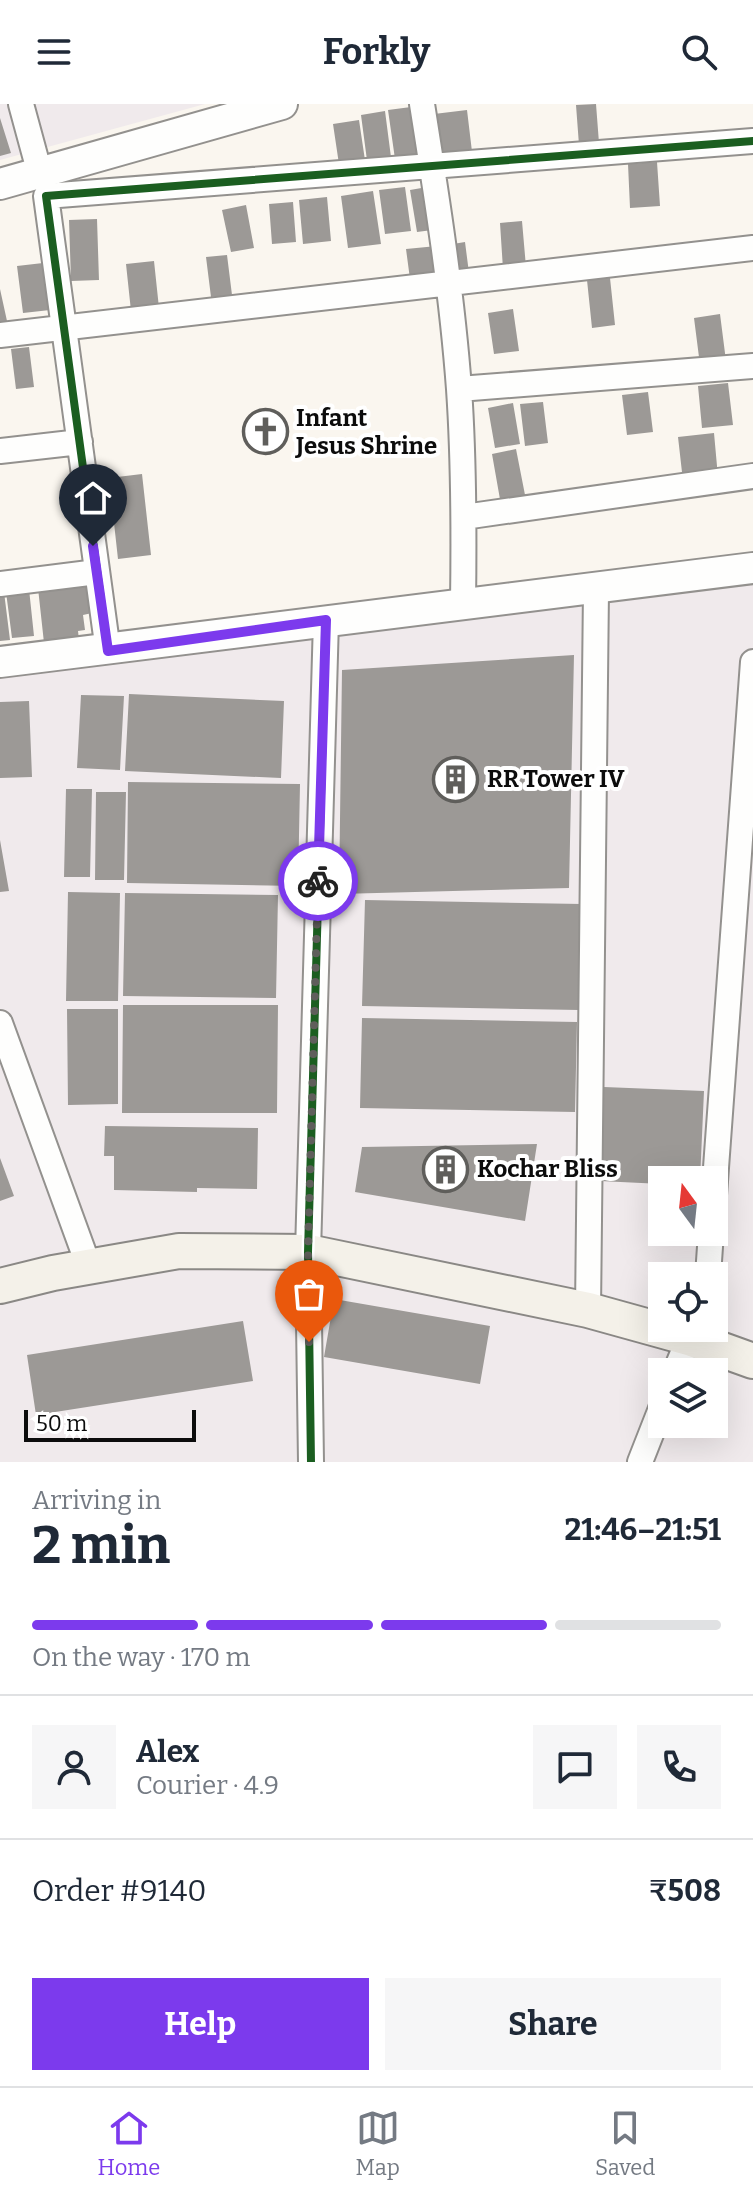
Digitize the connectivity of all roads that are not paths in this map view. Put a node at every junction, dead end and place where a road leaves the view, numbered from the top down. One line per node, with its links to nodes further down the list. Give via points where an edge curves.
1 (21, 104): 7 (street)
2 (282, 104): 7 (street)
3 (422, 104): 5 (street)
4 (753, 141): 5 (street)
5 (432, 167): 7 (street); 9 (street)
6 (0, 184): 7 (street)
7 (43, 185): 10 (street)
8 (753, 248): 9 (street)
9 (448, 285): 10 (street); 13 (street)
10 (64, 328): 11 (street); 14 (street)
11 (0, 335)
12 (753, 366): 13 (street)
13 (459, 389): 17 (street)
14 (80, 442): 15 (street); 19 (street)
15 (0, 451)
16 (753, 476): 17 (street)
17 (464, 517): 22 (street)
18 (753, 568): 21 (street)
19 (97, 572): 20 (street); 24 (street)
20 (0, 584)
21 (596, 590): 22 (street); 32 (street)
22 (463, 604): 23 (street)
23 (326, 620): 24 (street); 29 (street)
24 (108, 651): 25 (street)
25 (0, 662)
26 (753, 662): 28 (street)
27 (0, 1023): 30 (street)
28 (716, 1166)
29 (308, 1252): 30 (main road, via 179,1251); 32 (main road); 37 (street)
30 (89, 1267): 31 (main road)
31 (0, 1286)
32 (588, 1310): 33 (main road)
33 (648, 1324)
34 (712, 1342): 35 (main road)
35 (753, 1361)
36 (649, 1438): 38 (street)
37 (311, 1462)
38 (640, 1462)

